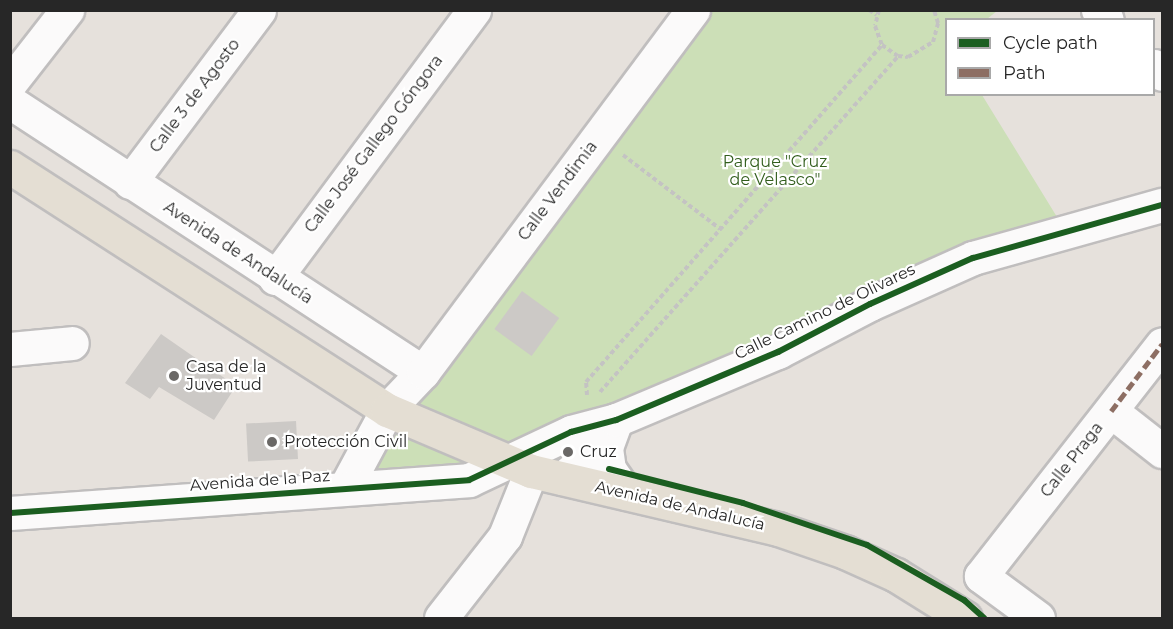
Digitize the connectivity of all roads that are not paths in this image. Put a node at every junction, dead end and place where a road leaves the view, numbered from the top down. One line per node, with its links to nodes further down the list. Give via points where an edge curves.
1 (68, 10): 5 (street)
2 (259, 10): 8 (street, Calle 3 de Agosto)
3 (474, 10): 10 (street, Calle José Gallego Góngora)
4 (693, 10): 14 (street, Calle Vendimia)
5 (10, 83)
6 (10, 102): 8 (street, Avenida de Andalucía)
7 (10, 167): 15 (main road, Avenida de Andalucía)
8 (130, 182): 10 (street, Avenida de Andalucía)
9 (1162, 205): 17 (street, Calle Camino de Olivares, via 973,258 870,304 778,352)
10 (274, 278): 14 (street, Avenida de Andalucía)
11 (72, 343): 13 (street)
12 (1162, 344): 16 (street, Calle Praga)
13 (10, 349)
14 (423, 372): 15 (street)
15 (387, 410): 19 (main road, Avenida de Andalucía); 21 (street)
16 (1111, 411): 18 (street); 26 (street, Calle Praga, via 981,576)
17 (616, 420): 19 (street, Calle Camino de Olivares, via 571,432); 20 (street, via 590,456); 22 (street, via 606,448 609,469)
18 (1162, 450)
19 (519, 467): 20 (main road, Avenida de Andalucía); 21 (street, Avenida de la Paz, via 469,480); 24 (street, via 505,536)
20 (563, 478): 22 (main road, Avenida de Andalucía)
21 (345, 488): 23 (street, Avenida de la Paz)
22 (626, 493): 25 (main road, Avenida de Andalucía, via 778,529 845,552 896,575)
23 (10, 513)
24 (441, 618)
25 (965, 618)
26 (1038, 618)

